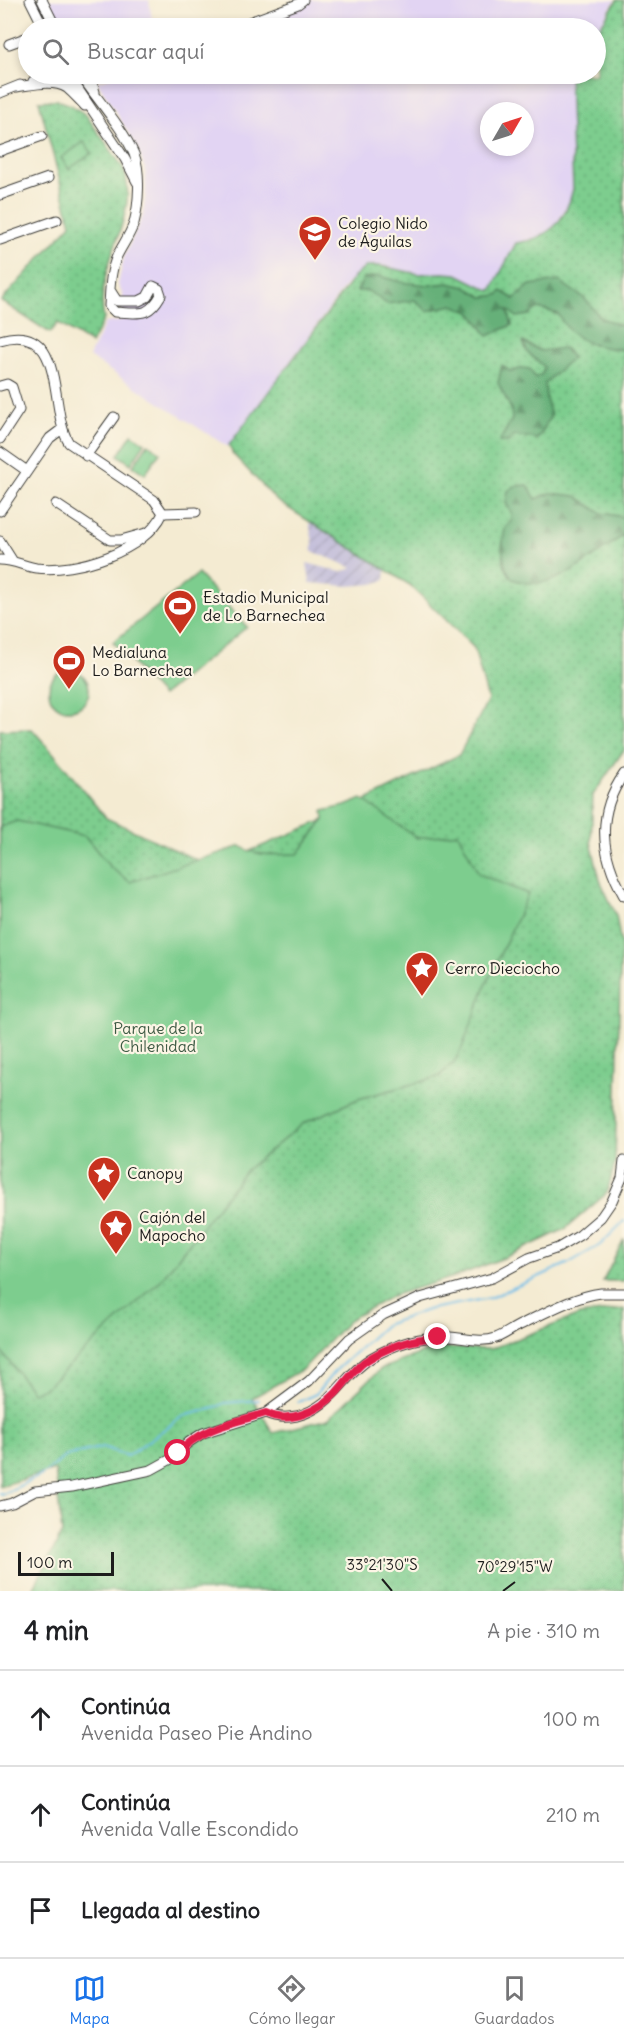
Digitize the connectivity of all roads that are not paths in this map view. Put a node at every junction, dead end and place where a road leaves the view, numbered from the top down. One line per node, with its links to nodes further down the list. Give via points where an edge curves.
1 (30, 0): 4 (street)
2 (42, 0): 5 (street)
3 (303, 0): 6 (street)
4 (39, 18)
5 (51, 18)
6 (260, 18)
7 (18, 41): 8 (street)
8 (9, 44)
9 (26, 84): 15 (street)
10 (39, 84): 15 (street)
11 (52, 84): 18 (street, via 67,88)
12 (75, 84): 18 (street)
13 (87, 84): 17 (street)
14 (92, 84): 17 (street)
15 (17, 87): 16 (street)
16 (0, 93)
17 (100, 103): 21 (street)
18 (95, 115): 21 (street)
19 (42, 136): 20 (street)
20 (0, 151)
21 (130, 157): 26 (street, via 138,204 134,223 115,262)
22 (48, 178): 23 (street)
23 (0, 195)
24 (57, 220): 25 (street)
25 (0, 240)
26 (110, 290): 26 (street, via 117,301 139,301 147,297 153,286 161,295 154,308 146,312 115,312 109,306)
27 (0, 340): 30 (street, via 27,339 47,356)
28 (0, 386): 31 (street, via 12,387 19,410)
29 (114, 417): 33 (street)
30 (62, 429): 33 (street, via 69,443); 34 (street, via 50,438)
31 (0, 439)
32 (0, 452): 34 (street)
33 (86, 456): 38 (street, via 154,500)
34 (27, 471): 36 (street)
35 (56, 504): 39 (street, via 110,540)
36 (0, 511)
37 (196, 512): 38 (street)
38 (163, 513): 39 (street)
39 (148, 533): 42 (street, via 111,556 73,565 35,568)
40 (0, 541): 42 (street)
41 (0, 560): 42 (street)
42 (12, 560)
43 (624, 774): 44 (street, via 609,805 604,832 607,861)
44 (624, 897)
45 (624, 1161): 47 (street, via 612,1201 580,1235 492,1278 420,1298 383,1315 350,1339 309,1381)
46 (624, 1293): 47 (street, via 583,1298 495,1338 438,1337 404,1343 363,1363 318,1407 287,1418)
47 (266, 1413): 48 (street, via 203,1433 151,1470 35,1491)
48 (0, 1506)

